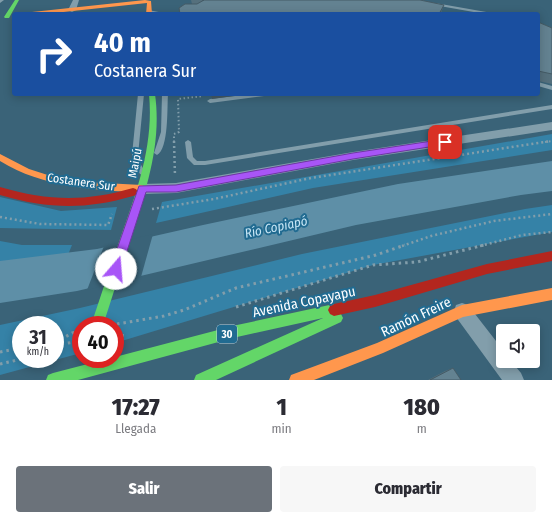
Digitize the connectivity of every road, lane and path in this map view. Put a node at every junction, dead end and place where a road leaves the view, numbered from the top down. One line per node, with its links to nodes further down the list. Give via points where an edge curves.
1 (17, 0): 10 (main road)
2 (76, 0): 6 (street)
3 (134, 1): 4 (main road); 6 (main road)
4 (149, 1): 8 (main road)
5 (432, 4): 9 (lane)
6 (72, 10): 7 (main road)
7 (52, 12)
8 (149, 12)
9 (480, 12)
10 (7, 17)
11 (540, 85): 12 (lane)
12 (552, 88)
13 (141, 96): 26 (lane, via 135,155)
14 (153, 96): 26 (main road, Maipú, via 155,124)
15 (165, 96): 26 (lane, via 164,132)
16 (200, 96): 19 (path)
17 (208, 96): 20 (path)
18 (249, 96): 20 (lane)
19 (178, 99)
20 (210, 101)
21 (552, 107): 24 (lane, via 205,163 190,158)
22 (552, 126): 26 (street, Costanera Sur, via 353,156 176,188)
23 (552, 140): 28 (path, via 311,178 214,199)
24 (188, 142)
25 (0, 157): 26 (main road, Costanera Sur, via 22,170 66,182)
26 (144, 184): 27 (main road, Costanera Sur, via 96,202 73,204); 28 (main road, Maipú)
27 (0, 191)
28 (135, 211): 30 (path); 37 (main road, Maipú)
29 (552, 214): 38 (path, via 494,221 431,236 376,255 236,288 164,316)
30 (106, 216)
31 (552, 232): 35 (path, via 522,235 417,262 373,265)
32 (552, 256): 34 (main road, Avenida Copayapu / 30, via 487,269)
33 (552, 294): 36 (main road, Ramón Freire)
34 (375, 301): 45 (main road, Avenida Copayapu / 30, via 237,331); 47 (main road, Avenida Copayapu / 30)
35 (233, 308)
36 (462, 311): 48 (main road, Ramón Freire, via 379,350); 49 (street)
37 (100, 316)
38 (124, 323)
39 (124, 335): 40 (path)
40 (128, 336)
41 (12, 350): 42 (path)
42 (0, 352)
43 (12, 361): 44 (path)
44 (0, 364)
45 (80, 376): 46 (main road, Avenida Copayapu / 30)
46 (53, 380)
47 (201, 380)
48 (296, 380)
49 (514, 380)

